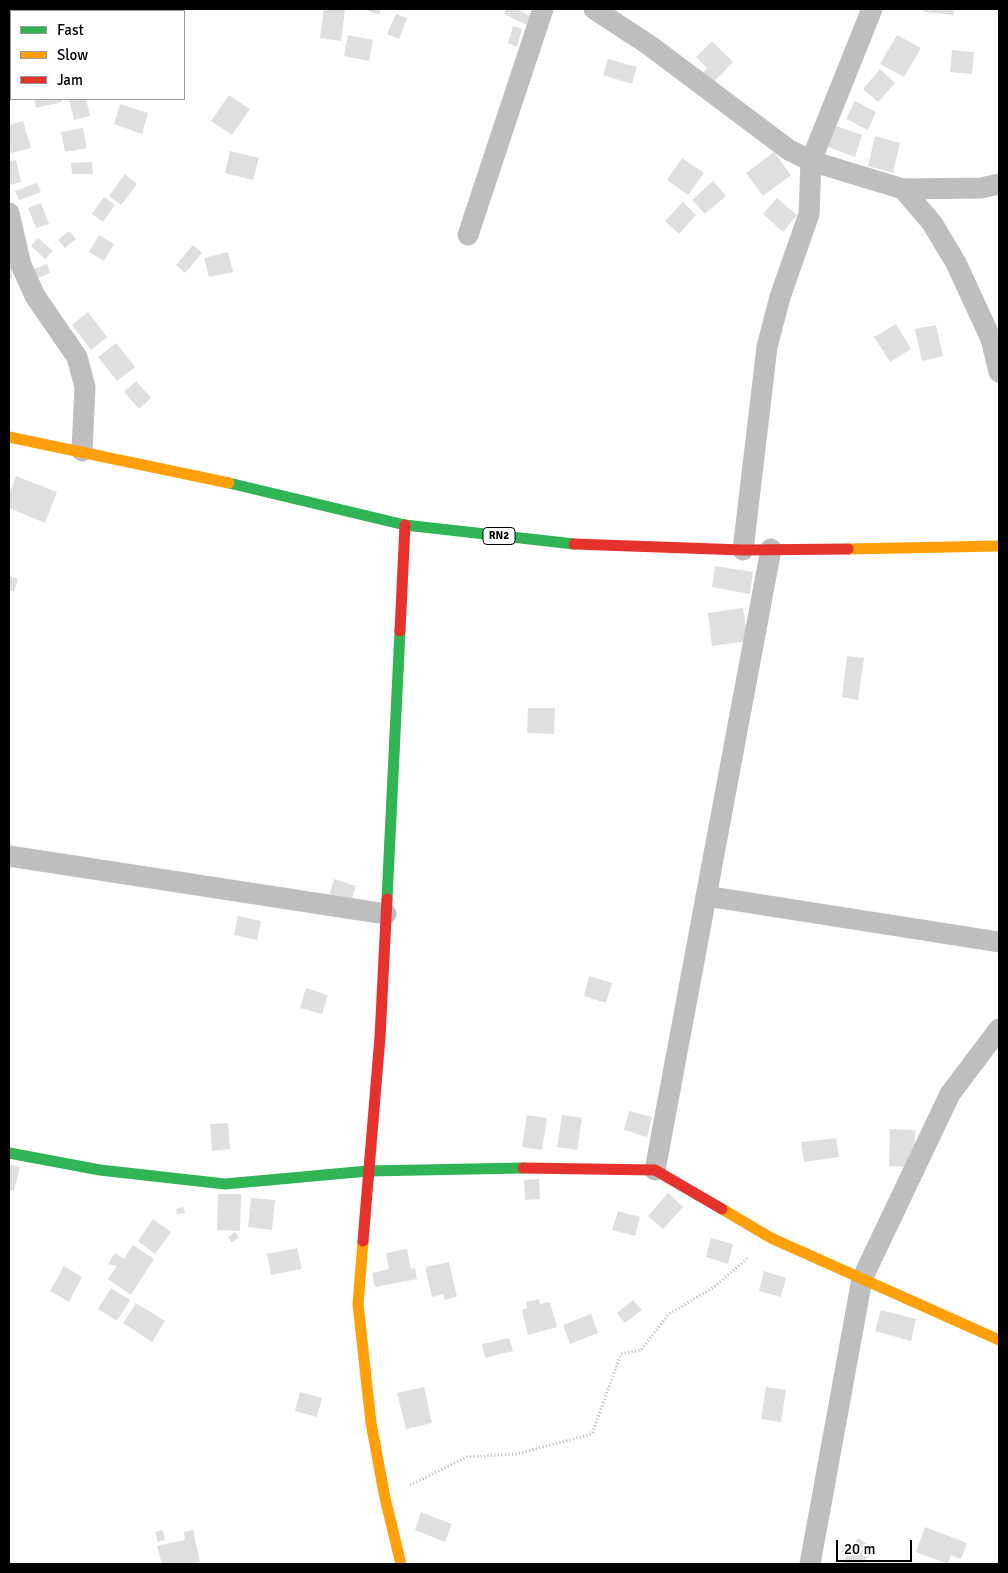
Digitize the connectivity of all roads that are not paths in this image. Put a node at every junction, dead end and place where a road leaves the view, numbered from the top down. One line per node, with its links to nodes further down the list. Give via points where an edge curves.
1 (543, 9): 8 (street)
2 (594, 9): 4 (street, via 789,150)
3 (872, 9): 4 (street)
4 (811, 161): 6 (street); 15 (street, via 809,214 780,297 767,347)
5 (999, 184): 6 (street, via 982,188)
6 (903, 189): 9 (street, via 932,223 956,264 991,339)
7 (9, 213): 11 (street, via 21,265 34,296 77,358 85,386)
8 (468, 235)
9 (999, 372)
10 (9, 437): 11 (main road, RN2)
11 (82, 451): 12 (main road, RN2)
12 (405, 525): 15 (main road, RN2, via 560,542); 18 (main road)
13 (999, 546): 14 (main road, RN2)
14 (771, 549): 15 (main road, RN2); 17 (street)
15 (742, 550)
16 (9, 856): 18 (street)
17 (706, 896): 19 (street); 22 (street)
18 (386, 914): 23 (main road, via 380,1037)
19 (999, 942)
20 (999, 1029): 24 (street, via 950,1094)
21 (9, 1153): 23 (main road, via 100,1170 225,1184)
22 (655, 1170): 23 (main road, via 552,1167); 24 (main road, via 771,1238)
23 (368, 1171): 26 (main road, via 358,1304 371,1423)
24 (862, 1279): 25 (main road); 27 (street)
25 (999, 1340)
26 (401, 1564)
27 (810, 1564)

